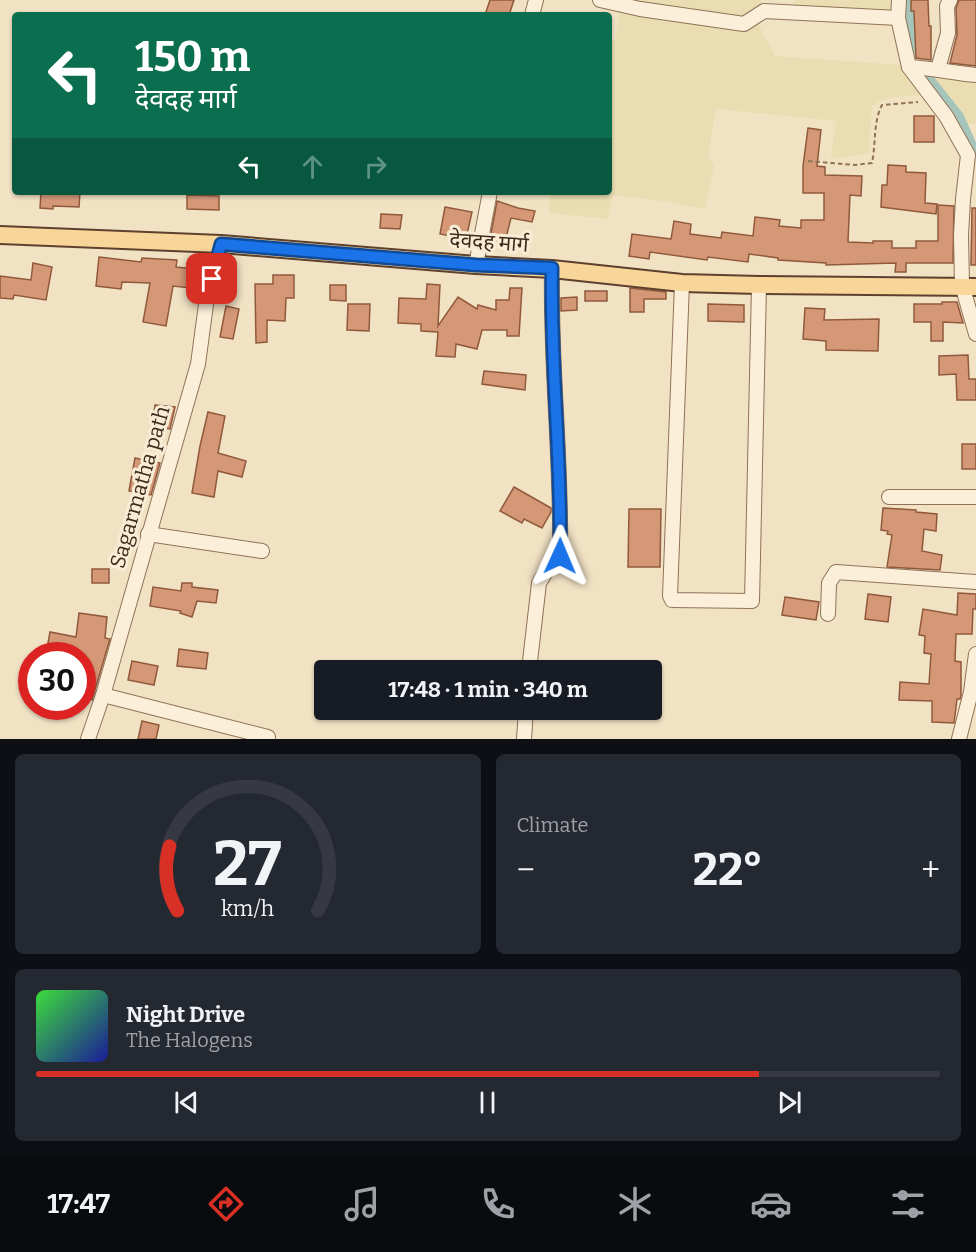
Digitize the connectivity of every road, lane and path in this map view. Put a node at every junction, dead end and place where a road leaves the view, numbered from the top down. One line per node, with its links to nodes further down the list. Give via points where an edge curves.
1 (600, 0): 4 (street, via 744,24 764,11)
2 (898, 0): 4 (street)
3 (950, 0): 6 (street, via 948,33)
4 (898, 18): 5 (street)
5 (909, 67): 6 (street); 8 (street)
6 (938, 69): 7 (street)
7 (976, 75)
8 (936, 102): 9 (path, via 882,105 877,115 872,163); 17 (street, via 968,155 963,199)
9 (808, 161)
10 (489, 195): 13 (street)
11 (0, 236): 12 (main road, देवदह मार्ग)
12 (221, 244): 13 (main road, देवदह मार्ग); 21 (street, Sagarmatha path, via 207,297 198,363)
13 (476, 265): 14 (main road, देवदह मार्ग)
14 (552, 268): 15 (main road, देवदह मार्ग); 26 (street, via 560,556 539,583)
15 (682, 283): 16 (main road, देवदह मार्ग); 16 (street, via 672,600 752,601)
16 (759, 285): 17 (main road, देवदह मार्ग)
17 (969, 286): 18 (street)
18 (976, 334)
19 (889, 497): 20 (street)
20 (976, 497)
21 (148, 534): 22 (street); 27 (street, Sagarmatha path)
22 (262, 551)
23 (976, 582): 24 (street, via 836,572 829,583)
24 (828, 614)
25 (976, 654): 32 (street)
26 (530, 660)
27 (103, 695): 29 (street); 30 (street, Sagarmatha path)
28 (525, 720): 31 (street)
29 (268, 737)
30 (88, 739)
31 (524, 739)
32 (959, 739)

